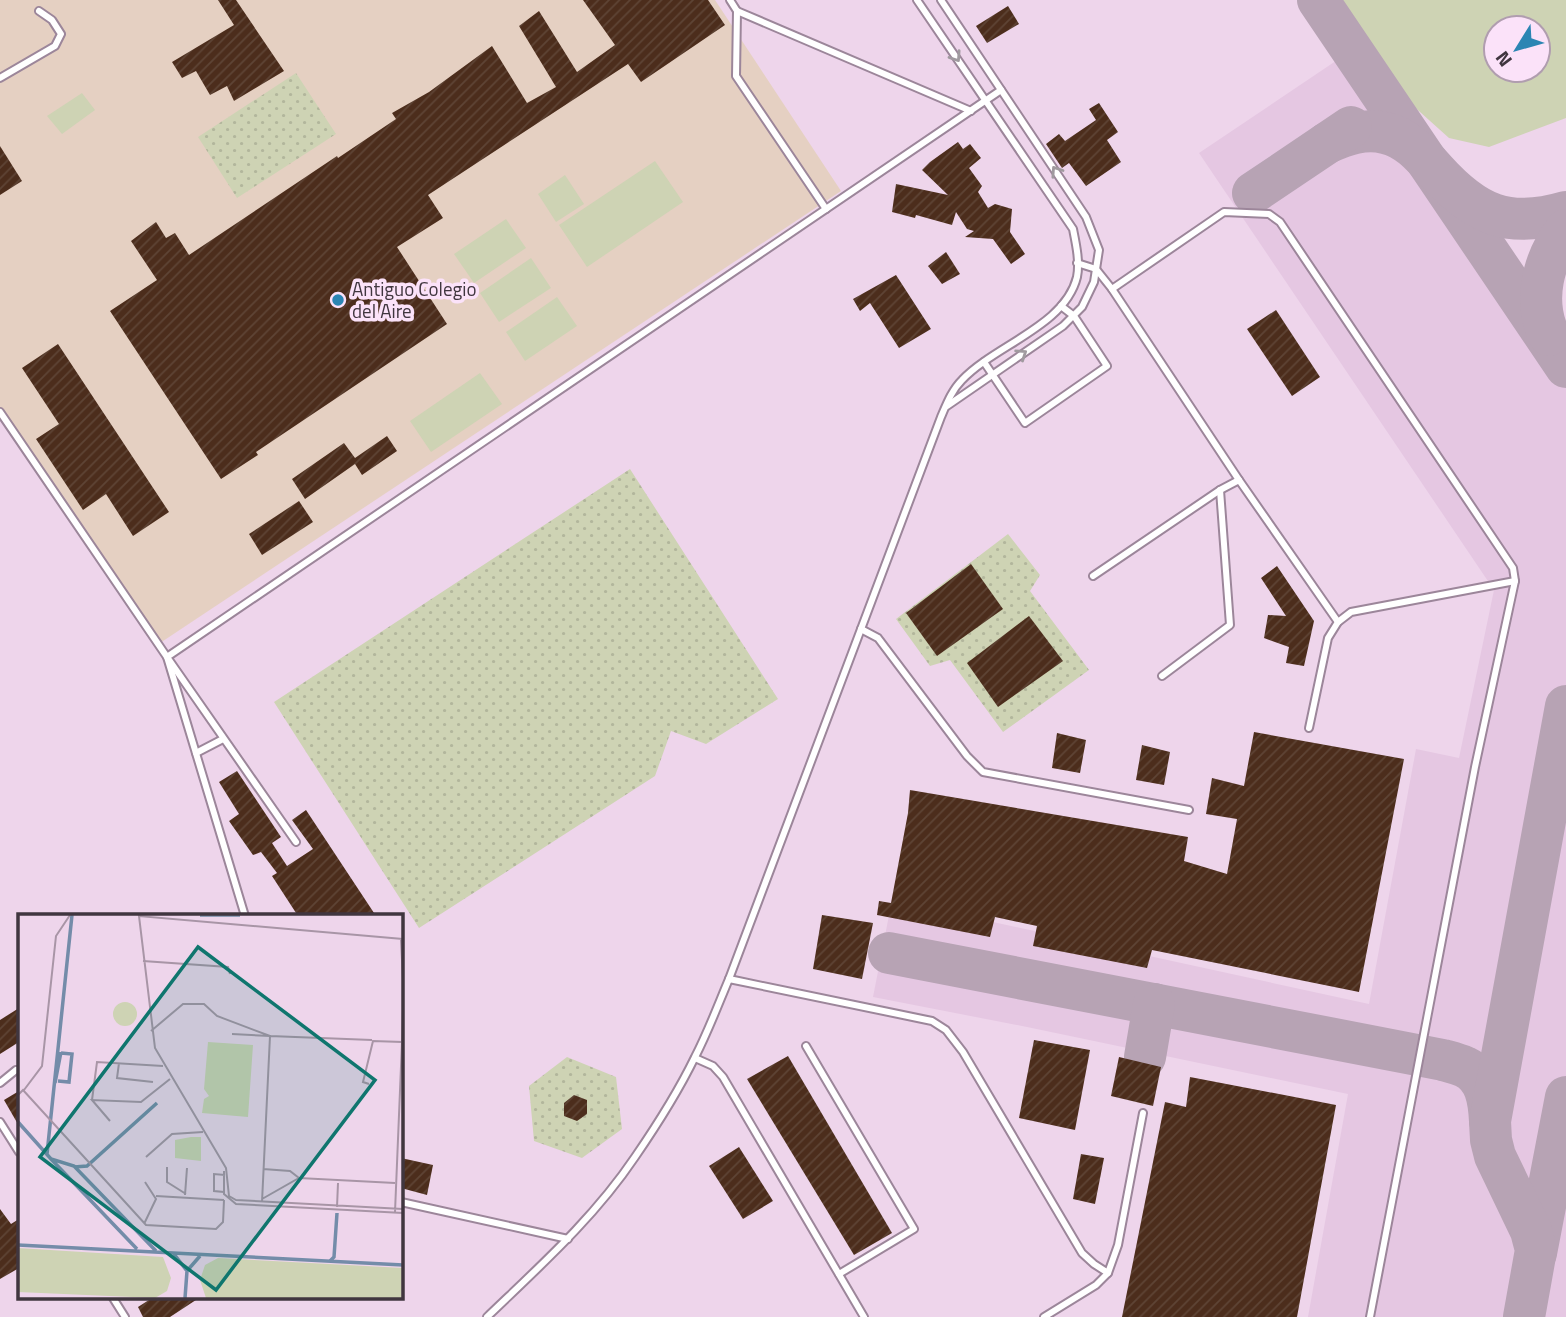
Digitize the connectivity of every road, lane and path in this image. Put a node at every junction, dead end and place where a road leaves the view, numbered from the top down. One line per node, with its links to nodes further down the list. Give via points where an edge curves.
1 (730, 0): 4 (lane)
2 (918, 0): 8 (lane, one-way to 8)
3 (941, 0): 7 (lane)
4 (737, 10): 9 (lane); 10 (lane, via 736,76)
5 (39, 11): 6 (lane, via 61,34 55,46)
6 (0, 78)
7 (1001, 90): 8 (lane); 12 (lane, one-way to 7, via 1099,250 1086,216)
8 (986, 101): 9 (lane); 11 (lane, via 1073,229)
9 (971, 111): 10 (lane)
10 (826, 209): 26 (lane)
11 (1077, 263): 12 (lane); 14 (lane, via 1077,276)
12 (1096, 269): 13 (lane); 15 (lane, via 1083,307)
13 (1112, 289): 20 (lane); 23 (lane, via 1224,212 1269,215 1280,222 1513,568)
14 (1061, 306): 15 (lane); 16 (lane)
15 (1074, 316): 17 (lane, one-way to 15); 17 (lane, via 1107,366 1024,423)
16 (984, 362): 17 (lane); 18 (lane, via 963,379)
17 (992, 375): 18 (lane)
18 (946, 407): 25 (lane)
19 (0, 412): 26 (lane)
20 (1239, 480): 21 (lane); 24 (lane)
21 (1220, 490): 22 (lane); 27 (lane, via 1230,625)
22 (1093, 576)
23 (1515, 581): 24 (lane, via 1351,612); 51 (lane, via 1472,780)
24 (1338, 622): 28 (lane, via 1328,638)
25 (861, 629): 31 (lane, via 878,638 983,772); 34 (lane)
26 (167, 657): 29 (lane); 30 (lane)
27 (1162, 676)
28 (1309, 728)
29 (222, 738): 30 (lane); 32 (lane)
30 (196, 753): 33 (lane)
31 (1189, 810)
32 (296, 842)
33 (244, 914)
34 (729, 979): 36 (lane); 44 (lane, via 932,1021 946,1030 1082,1253)
35 (806, 1046): 45 (lane, via 914,1230)
36 (695, 1058): 43 (lane, via 634,1159); 45 (lane, via 723,1077)
37 (16, 1070): 38 (lane)
38 (0, 1083)
39 (1143, 1113): 44 (lane, via 1118,1245)
40 (0, 1122): 41 (lane)
41 (18, 1150)
42 (402, 1202): 43 (lane)
43 (568, 1239): 48 (lane)
44 (1108, 1273): 50 (lane)
45 (839, 1275): 49 (lane)
46 (114, 1300): 47 (lane)
47 (125, 1317)
48 (487, 1317)
49 (864, 1317)
50 (1044, 1317)
51 (1370, 1317)

